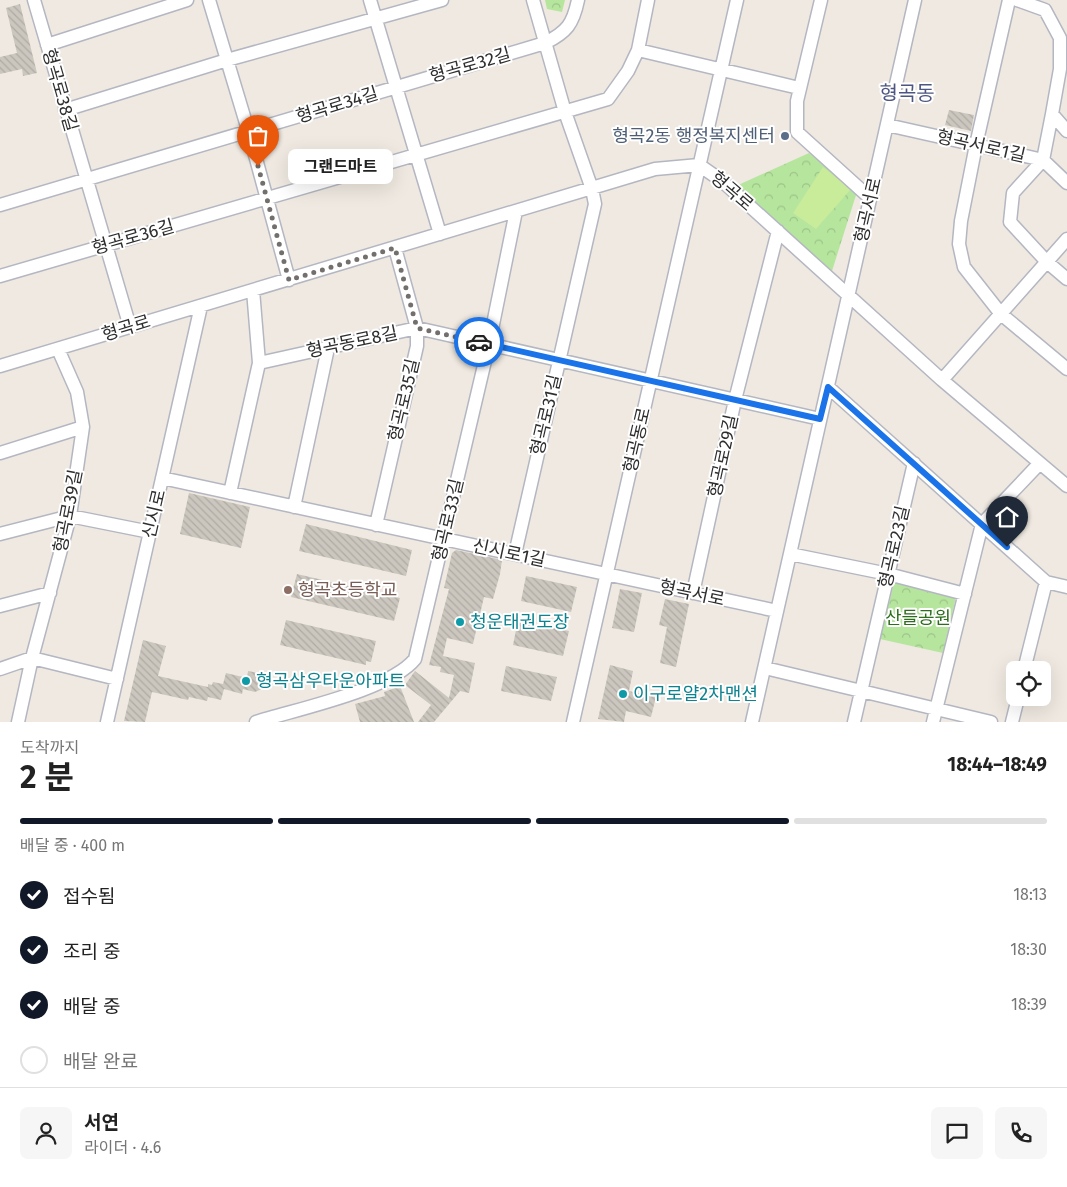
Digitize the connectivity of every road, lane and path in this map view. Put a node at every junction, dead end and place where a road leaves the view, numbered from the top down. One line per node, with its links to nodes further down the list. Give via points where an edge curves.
1 (34, 0): 16 (street, 형곡로38길)
2 (187, 0): 16 (street)
3 (209, 0): 18 (street)
4 (370, 0): 14 (street, 형곡로34길)
5 (442, 0): 14 (street)
6 (533, 0): 15 (street)
7 (578, 0): 15 (street, 형곡로32길, via 574,18 562,34)
8 (648, 0): 17 (street)
9 (737, 0): 19 (street, 형곡동로)
10 (821, 0): 21 (street)
11 (915, 0): 25 (street, 형곡서로)
12 (1009, 0): 28 (street)
13 (1017, 0): 24 (street, via 1046,10 1060,38 1060,69)
14 (376, 20): 18 (street); 20 (street, 형곡로34길)
15 (545, 43): 20 (street, 형곡로32길); 23 (street)
16 (47, 45): 22 (street, 형곡로38길)
17 (638, 50): 19 (street); 23 (street, via 608,99)
18 (227, 60): 22 (street); 27 (street)
19 (722, 70): 21 (street); 31 (street, 형곡동로)
20 (396, 87): 27 (street, 형곡로34길); 29 (street, 형곡로34길)
21 (799, 88): 36 (street, via 797,132)
22 (65, 110): 32 (street, 형곡로38길)
23 (565, 112): 29 (street); 34 (street)
24 (1052, 114): 26 (street); 30 (street)
25 (887, 125): 28 (street, 형곡서로1길); 36 (street, 형곡서로)
26 (1067, 131)
27 (249, 133): 32 (street); 35 (street)
28 (976, 145): 30 (street, 형곡서로1길); 51 (street, via 959,244 964,267)
29 (417, 156): 35 (street); 40 (street, 형곡로34길)
30 (1043, 160): 33 (street, 형곡서로1길); 44 (street, via 1013,193 1010,222)
31 (699, 165): 34 (street, 형곡로, via 656,169); 39 (street, 형곡로); 62 (street, 형곡동로)
32 (87, 181): 37 (street); 42 (street, 형곡로38길)
33 (1067, 183)
34 (592, 189): 38 (street, 형곡로); 57 (street, 형곡로31길, via 595,204)
35 (266, 198): 42 (street, 형곡로36길); 47 (street)
36 (870, 198): 49 (street, 형곡서로)
37 (0, 205)
38 (516, 211): 40 (street, 형곡로); 54 (street, 형곡로33길)
39 (778, 231): 49 (street, 형곡로); 64 (street, 형곡로29길)
40 (440, 234): 43 (street, 형곡로)
41 (1067, 239): 44 (street)
42 (107, 245): 45 (street, 형곡로36길); 52 (street, 형곡로38길)
43 (395, 248): 47 (street, 형곡로); 53 (street, 형곡로35길)
44 (1047, 262): 46 (street); 51 (street)
45 (0, 276)
46 (1067, 279)
47 (289, 280): 48 (street, 형곡로)
48 (253, 290): 50 (street, 형곡로); 58 (street)
49 (849, 294): 61 (street, 형곡로); 63 (street, 형곡서로)
50 (201, 306): 52 (street, 형곡로); 70 (street, 신시로)
51 (1001, 314): 60 (street); 61 (street)
52 (130, 327): 56 (street, 형곡로)
53 (417, 328): 54 (street, 형곡동로8길); 55 (street, 형곡동로8길); 75 (street, 형곡로35길, via 417,346)
54 (489, 344): 57 (street, 형곡동로8길); 79 (street, 형곡로33길)
55 (328, 348): 58 (street, 형곡동로8길); 73 (street)
56 (58, 349): 59 (street, 형곡로); 66 (street, 형곡로39길, via 78,392)
57 (559, 360): 62 (street, 형곡동로8길); 80 (street, 형곡로31길)
58 (259, 363): 72 (street)
59 (0, 366)
60 (1067, 369)
61 (942, 380): 69 (street, 형곡로)
62 (650, 381): 64 (street); 82 (street, 형곡동로)
63 (828, 387): 65 (street, 형곡서로); 68 (street)
64 (735, 400): 65 (street); 87 (street, 형곡로29길)
65 (820, 419): 81 (street, 형곡서로)
66 (82, 428): 67 (street); 74 (street, 형곡로39길)
67 (0, 452)
68 (914, 463): 76 (street); 83 (street, 형곡로23길)
69 (1039, 464): 71 (street, 형곡로); 76 (street)
70 (162, 478): 72 (street, 신시로1길); 77 (street, 신시로)
71 (1067, 486)
72 (230, 493): 73 (street, 신시로1길)
73 (294, 507): 75 (street, 신시로1길)
74 (70, 516): 77 (street); 78 (street); 86 (street, 형곡로39길)
75 (376, 524): 79 (street, 신시로1길)
76 (982, 524): 84 (street); 88 (street)
77 (150, 532): 95 (street, 신시로)
78 (0, 534)
79 (444, 539): 80 (street, 신시로1길); 101 (street, 형곡로33길, via 420,644 408,668 381,684)
80 (515, 554): 82 (street, 신시로1길)
81 (790, 554): 83 (street); 90 (street, 형곡서로)
82 (606, 574): 87 (street, 형곡서로); 102 (street, 형곡동로)
83 (888, 574): 88 (street); 96 (street, 형곡로23길)
84 (1046, 582): 85 (street); 92 (street)
85 (1067, 587)
86 (50, 593): 89 (street); 91 (street, 형곡로39길)
87 (693, 593): 90 (street, 형곡서로)
88 (965, 594): 98 (street)
89 (0, 606)
90 (777, 611): 93 (street, 형곡서로)
91 (32, 658): 94 (street); 95 (street); 99 (street, 형곡로39길)
92 (1026, 661)
93 (765, 668): 96 (street); 103 (street, 형곡서로)
94 (0, 669)
95 (117, 679): 100 (street, 신시로)
96 (862, 690): 98 (street); 104 (street, 형곡로23길)
97 (1016, 706): 106 (street)
98 (935, 716): 105 (street)
99 (18, 722)
100 (107, 722)
101 (256, 722)
102 (573, 722)
103 (752, 722)
104 (854, 722)
105 (991, 722)
106 (1012, 722)

